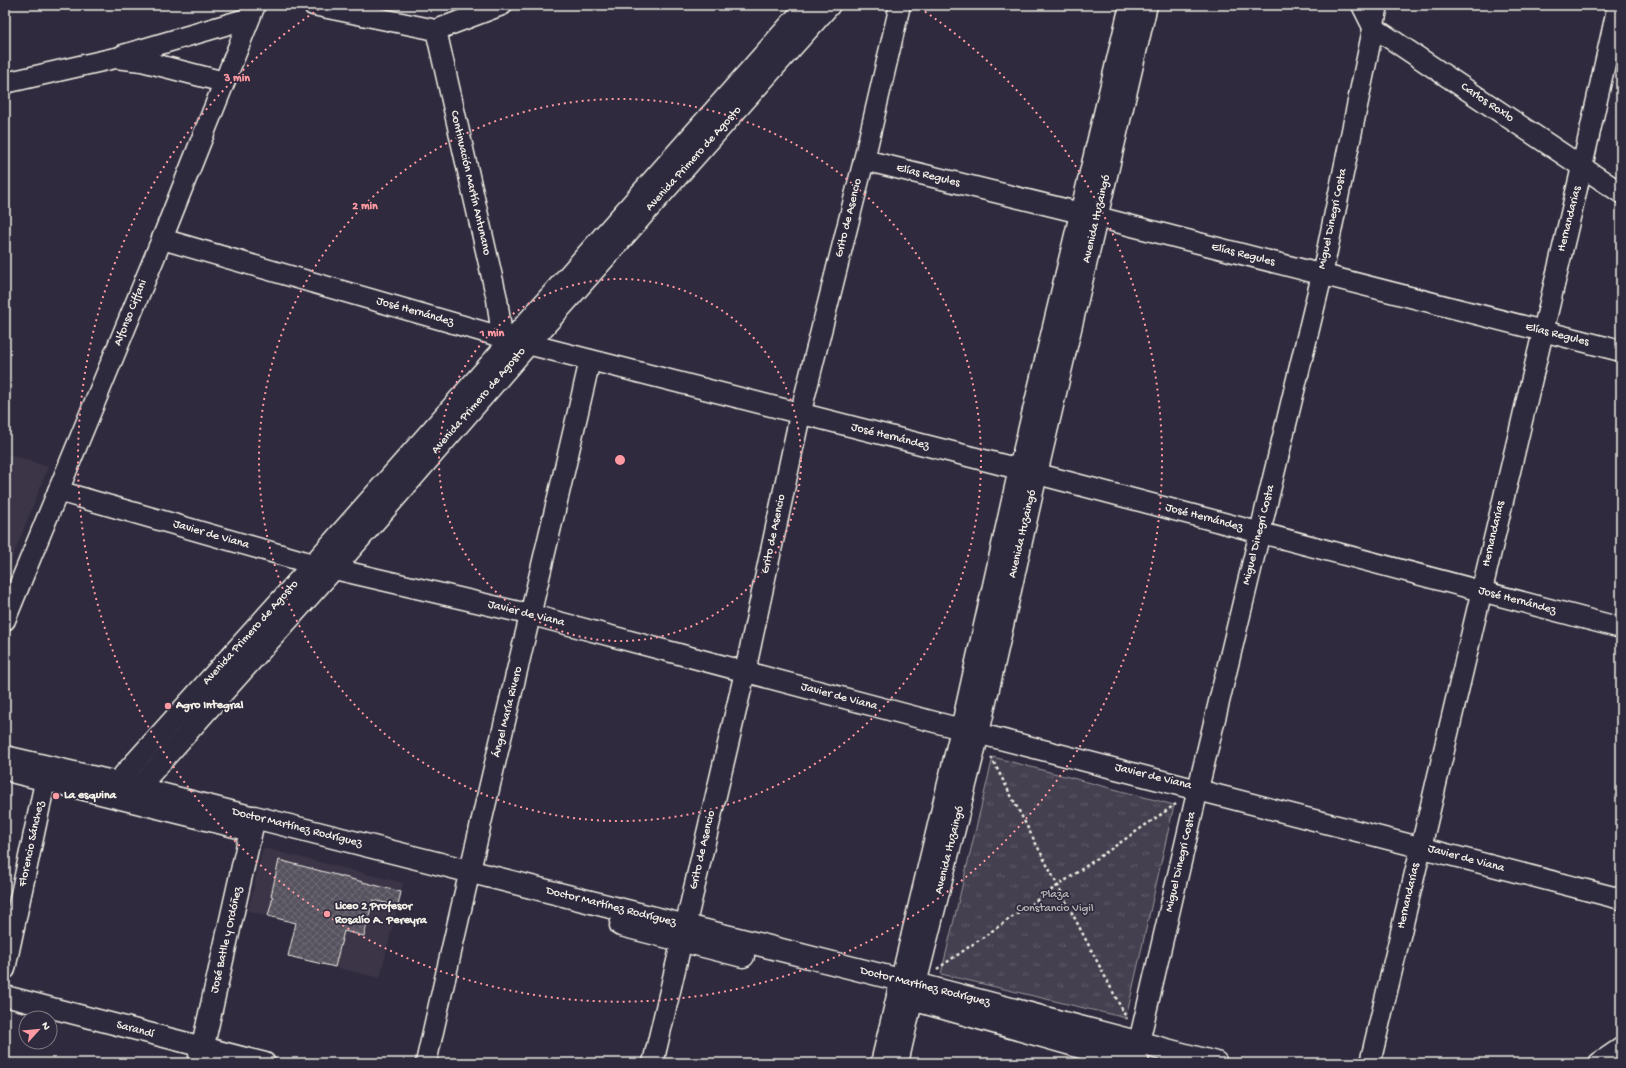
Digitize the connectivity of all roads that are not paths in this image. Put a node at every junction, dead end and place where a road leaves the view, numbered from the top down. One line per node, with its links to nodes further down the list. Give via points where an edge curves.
1 (313, 5): 13 (street)
2 (502, 5): 13 (street)
3 (807, 5): 24 (street, Avenida Primero de Agosto)
4 (830, 5): 24 (street, Avenida Primero de Agosto)
5 (900, 5): 17 (street, Grito de Asencio)
6 (1130, 5): 20 (street, Avenida Ituzaingó)
7 (1147, 5): 20 (street, Avenida Ituzaingó)
8 (1362, 5): 12 (street, Carlos Roxlo)
9 (1378, 5): 12 (street, Miguel Dinegri Costa)
10 (1618, 5): 18 (street, Hernandarias)
11 (252, 12): 14 (street); 15 (street, Alfonso Ciffani)
12 (1373, 27): 18 (street, Carlos Roxlo); 22 (street, Miguel Dinegri Costa)
13 (436, 30): 24 (street, Continuación Martín Antunano, via 497,299)
14 (115, 58): 15 (street, via 142,61); 16 (street)
15 (224, 82): 21 (street, Alfonso Ciffani)
16 (5, 83)
17 (864, 160): 20 (street, Elías Regules); 27 (street, Grito de Asencio)
18 (1582, 167): 19 (street, Carlos Roxlo); 23 (street, Hernandarias)
19 (1621, 193)
20 (1088, 215): 22 (street, Elías Regules); 28 (street, Avenida Ituzaingó)
21 (162, 239): 24 (street, José Hernández); 29 (street, Alfonso Ciffani)
22 (1322, 275): 23 (street, Elías Regules); 30 (street, Miguel Dinegri Costa)
23 (1542, 331): 25 (street, Elías Regules); 33 (street, Hernandarias)
24 (514, 340): 26 (street, José Hernández); 31 (street, Avenida Primero de Agosto); 32 (street, Avenida Primero de Agosto)
25 (1621, 351)
26 (590, 360): 27 (street, José Hernández); 34 (street, Ángel María Rivero)
27 (800, 415): 28 (street, José Hernández); 37 (street, Grito de Asencio)
28 (1028, 472): 30 (street, José Hernández); 38 (street, Avenida Ituzaingó)
29 (58, 491): 31 (street, Javier de Viana); 35 (street, Alfonso Ciffani)
30 (1259, 533): 33 (street, José Hernández); 43 (street, Miguel Dinegri Costa)
31 (313, 564): 32 (street, Javier de Viana); 42 (street, Avenida Primero de Agosto)
32 (334, 569): 34 (street, Javier de Viana); 44 (street, Avenida Primero de Agosto)
33 (1481, 592): 36 (street, José Hernández); 46 (street, Hernandarias)
34 (532, 615): 37 (street, Javier de Viana); 47 (street, Ángel María Rivero)
35 (5, 620)
36 (1621, 628)
37 (745, 672): 38 (street, Javier de Viana); 49 (street, Grito de Asencio)
38 (970, 731): 43 (street, Javier de Viana); 51 (street, Avenida Ituzaingó)
39 (5, 756): 41 (street, Doctor Martínez Rodríguez)
40 (5, 770): 41 (street, Doctor Martínez Rodríguez)
41 (47, 773): 42 (street, Doctor Martínez Rodríguez); 50 (street, Florencio Sánchez)
42 (115, 789): 44 (street, Doctor Martínez Rodríguez)
43 (1198, 789): 46 (street, Javier de Viana); 55 (street, Miguel Dinegri Costa)
44 (137, 794): 45 (street, Doctor Martínez Rodríguez)
45 (253, 824): 47 (main road, Doctor Martínez Rodríguez); 54 (main road, José Batlle y Ordóñez)
46 (1421, 847): 48 (street, Javier de Viana); 62 (street, Hernandarias)
47 (467, 878): 49 (main road, Doctor Martínez Rodríguez); 57 (street, Ángel María Rivero)
48 (1621, 899)
49 (683, 933): 51 (main road, Doctor Martínez Rodríguez); 58 (street, Grito de Asencio)
50 (5, 969)
51 (906, 990): 55 (main road, Doctor Martínez Rodríguez); 59 (street, Avenida Ituzaingó); 60 (street, Avenida Ituzaingó)
52 (5, 996): 54 (street, Sarandí)
53 (1621, 1048): 63 (street)
54 (201, 1055): 56 (street, Sarandí)
55 (1137, 1058): 61 (main road, Doctor Martínez Rodríguez)
56 (265, 1063)
57 (426, 1063)
58 (653, 1063)
59 (881, 1063)
60 (898, 1063)
61 (1216, 1063)
62 (1370, 1063)
63 (1599, 1063)

